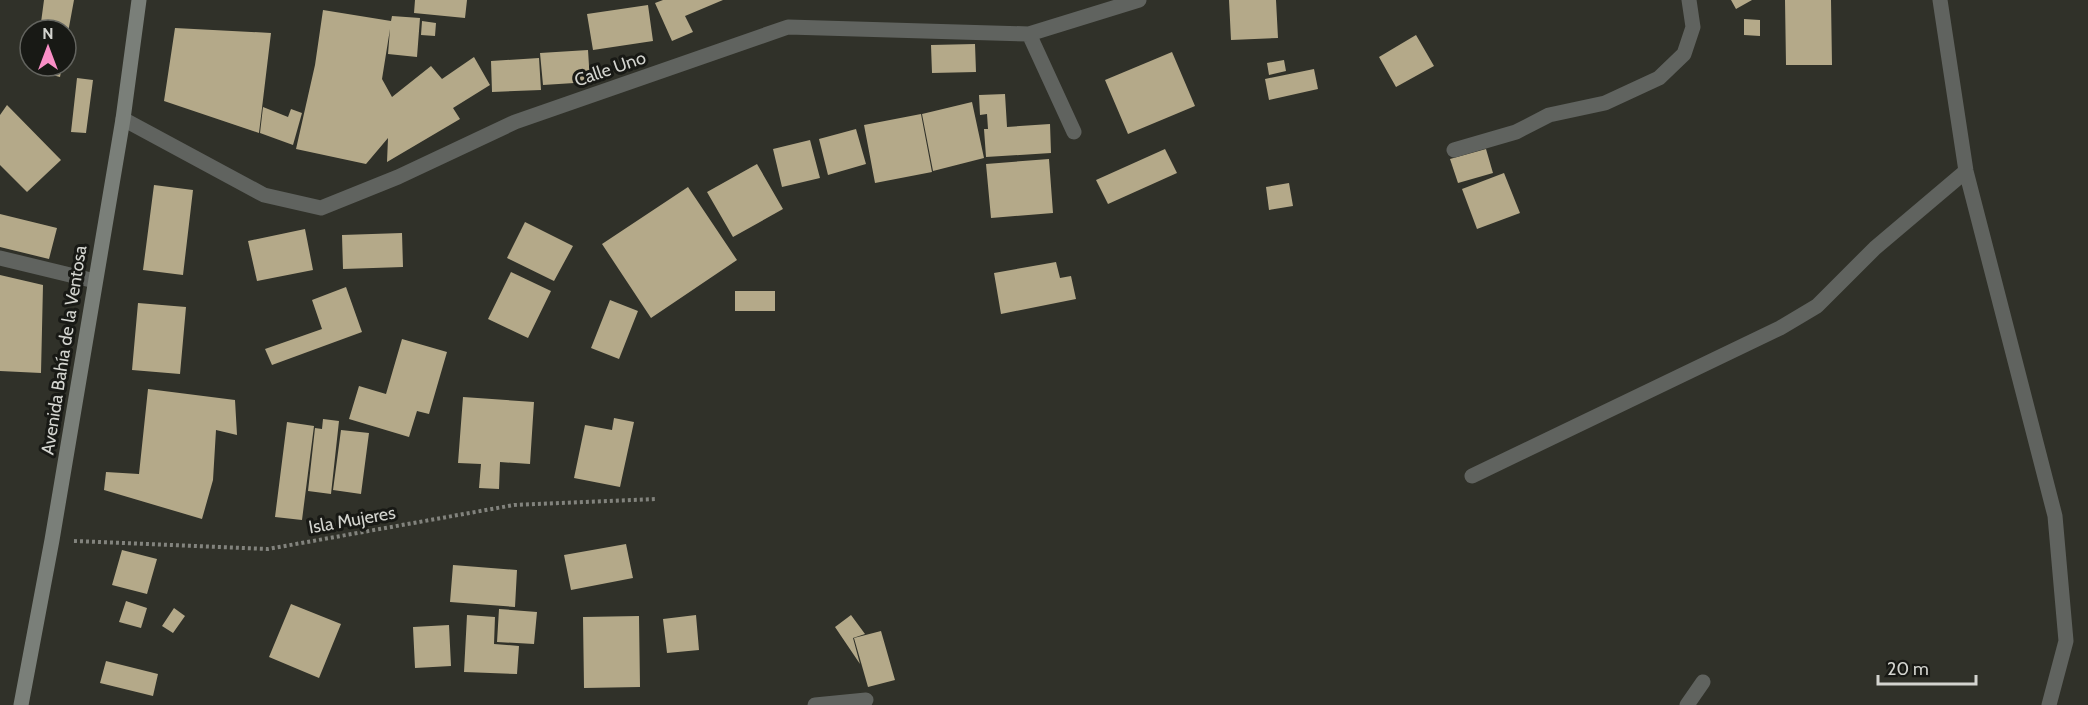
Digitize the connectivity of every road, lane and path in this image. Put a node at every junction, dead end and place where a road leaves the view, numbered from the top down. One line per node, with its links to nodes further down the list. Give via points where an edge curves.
1 (140, 0): 6 (main road, Avenida Bahía de la Ventosa)
2 (1139, 0): 5 (street, Calle Uno)
3 (1689, 0): 8 (street, via 1694,27 1684,54 1659,78 1605,103 1550,115 1516,132)
4 (1940, 0): 9 (street)
5 (1029, 34): 6 (street, Calle Uno, via 788,27 515,122 321,208 264,195); 7 (street)
6 (123, 119): 11 (main road, Avenida Bahía de la Ventosa)
7 (1074, 132)
8 (1454, 150)
9 (1966, 171): 12 (street, via 1875,248 1817,306 1780,328); 20 (street, via 2055,516 2066,640)
10 (0, 258): 11 (street)
11 (94, 281): 14 (main road, Avenida Bahía de la Ventosa)
12 (1472, 476)
13 (657, 499): 14 (path, Isla Mujeres, via 514,505 267,549)
14 (52, 540): 17 (main road, Avenida Bahía de la Ventosa)
15 (1703, 682): 19 (street)
16 (866, 700): 18 (street)
17 (21, 705)
18 (815, 705)
19 (1687, 705)
20 (2049, 705)

